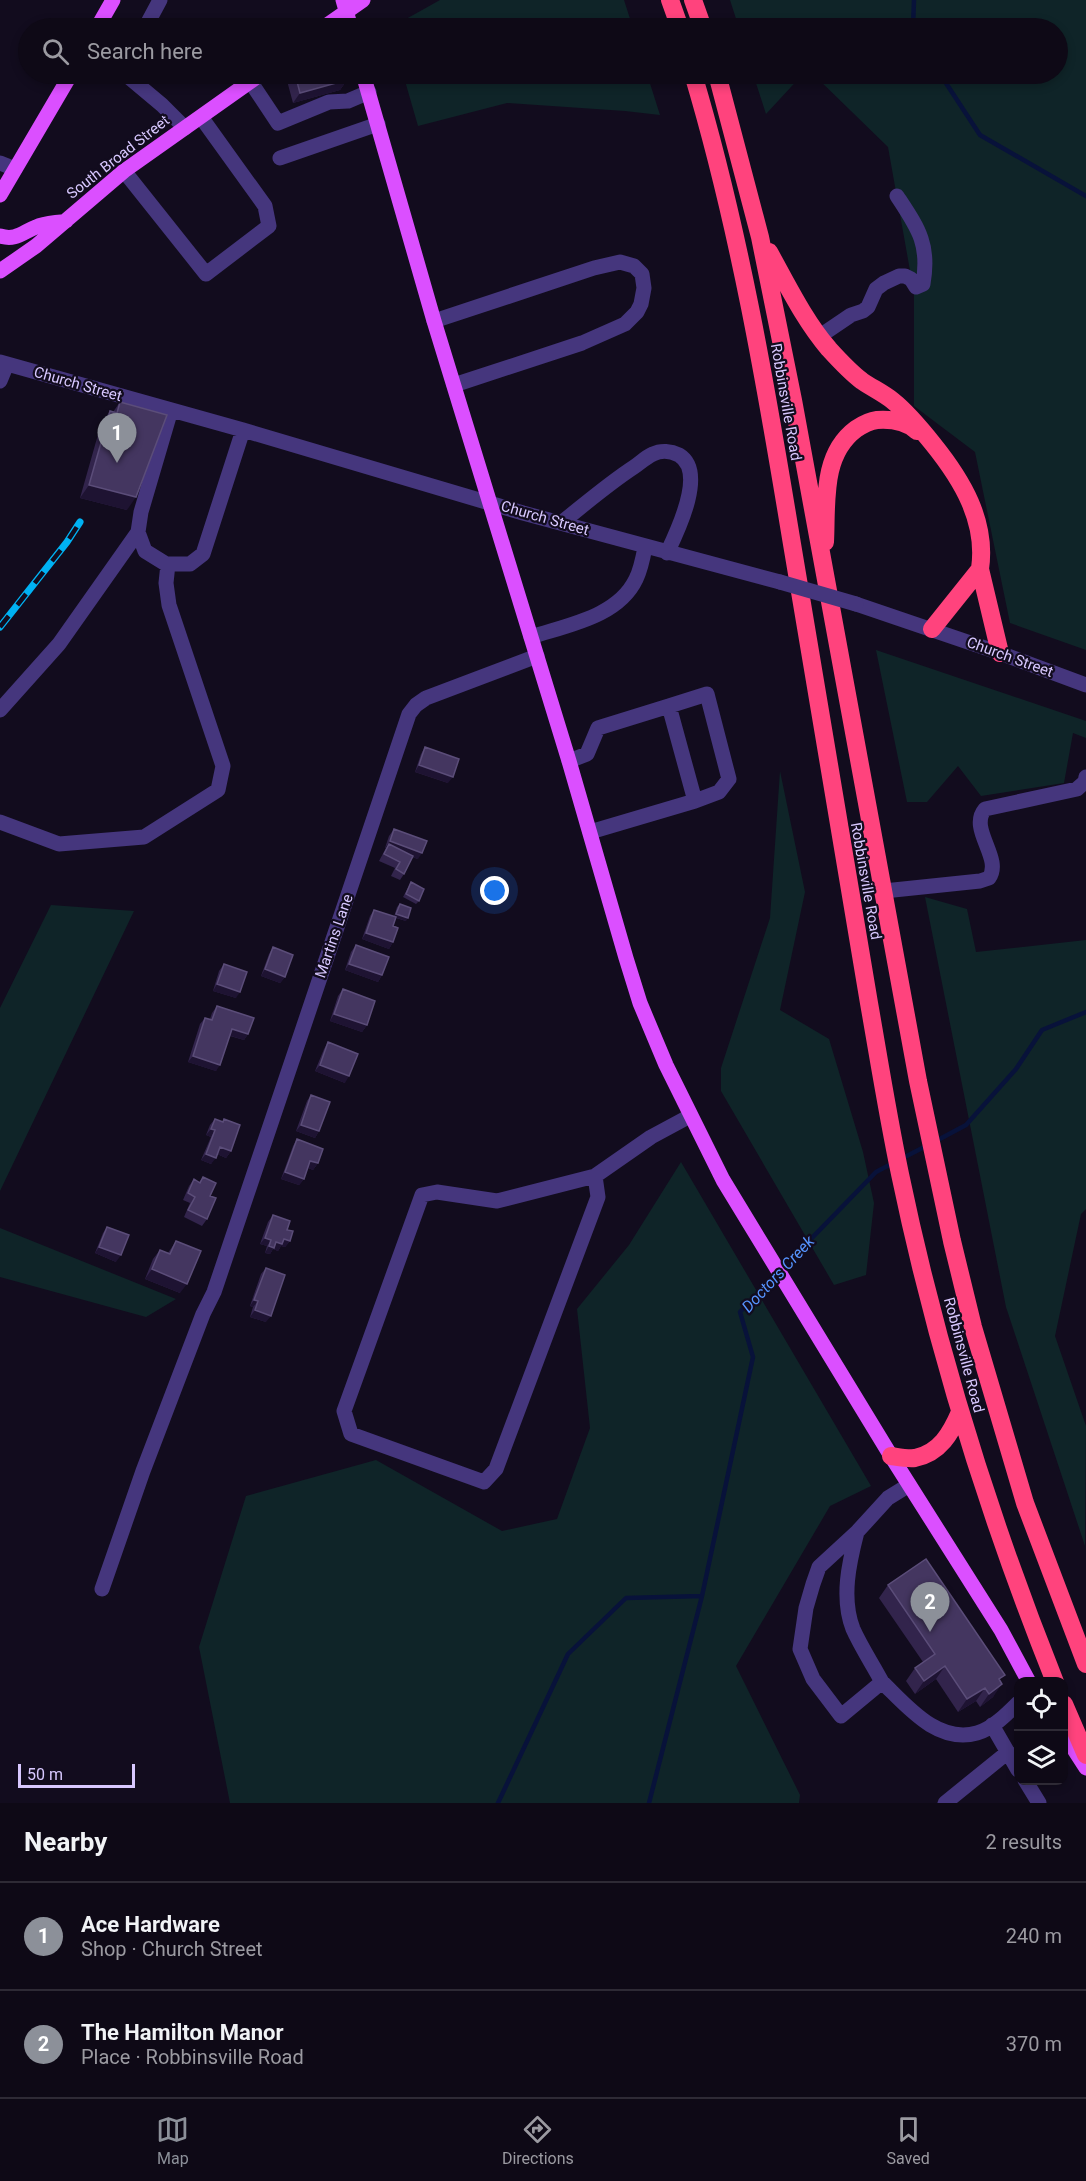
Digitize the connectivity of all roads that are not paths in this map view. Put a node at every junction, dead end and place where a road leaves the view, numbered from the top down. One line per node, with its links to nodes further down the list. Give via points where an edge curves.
1 (113, 0): 7 (main road)
2 (160, 0): 8 (street)
3 (363, 0): 6 (main road)
4 (670, 0): 10 (highway)
5 (693, 0): 11 (highway)
6 (345, 6): 9 (main road)
7 (103, 18)
8 (150, 18)
9 (333, 18)
10 (676, 18)
11 (699, 18)
12 (65, 84): 25 (main road)
13 (137, 84): 22 (street)
14 (246, 84): 20 (main road, South Broad Street)
15 (258, 84): 19 (street, via 278,123 330,102 348,101)
16 (366, 84): 19 (main road)
17 (696, 84): 64 (highway, Robbinsville Road, via 752,310 893,1138)
18 (720, 84): 31 (highway, Robbinsville Road)
19 (369, 92): 21 (main road)
20 (201, 117): 22 (main road, South Broad Street); 26 (street, via 265,206 269,226 207,274)
21 (378, 124): 23 (street); 33 (main road)
22 (185, 128): 26 (main road, South Broad Street)
23 (280, 158)
24 (0, 163): 25 (street)
25 (15, 169): 27 (main road)
26 (124, 171): 29 (main road, South Broad Street)
27 (0, 195)
28 (897, 196): 34 (street, via 923,238 923,284 916,286 905,276 884,283 868,307)
29 (66, 221): 30 (main road, via 37,226 19,237); 32 (main road, South Broad Street)
30 (0, 236)
31 (760, 237): 34 (highway); 48 (highway, Robbinsville Road)
32 (0, 271)
33 (434, 321): 37 (main road); 37 (street, via 620,262 634,266 642,274 641,304 625,324 582,343)
34 (820, 336): 40 (highway, via 852,372 919,426)
35 (3, 363): 36 (street); 38 (street, Church Street)
36 (0, 381)
37 (454, 385): 41 (main road)
38 (171, 410): 39 (street, Church Street); 43 (street)
39 (243, 430): 41 (street, Church Street); 46 (street, via 203,554 190,564)
40 (934, 446): 47 (highway, via 950,464 974,509 980,534); 48 (highway, via 913,428 887,419 862,425 848,435 831,462)
41 (489, 502): 42 (street, Church Street); 50 (main road)
42 (561, 523): 44 (street, Church Street); 45 (street, via 653,454 676,453 685,459 690,486)
43 (138, 532): 46 (street, via 145,551); 55 (street, via 59,645)
44 (645, 547): 45 (street, Church Street); 50 (street, via 636,580 625,595 596,616)
45 (667, 553): 49 (street, Church Street, bridge, via 780,582)
46 (168, 564): 59 (street, via 168,605 223,766 218,790 144,837 59,844)
47 (980, 568): 49 (highway); 51 (highway)
48 (823, 574): 61 (highway, Robbinsville Road)
49 (932, 629): 51 (street, Church Street)
50 (531, 637): 52 (main road)
51 (999, 653): 53 (street, Church Street)
52 (537, 656): 56 (main road); 68 (street, Martins Lane, via 426,698 409,714 214,1292 142,1471)
53 (1086, 685)
54 (669, 706): 56 (street, via 598,728 587,754); 58 (street); 58 (street, via 707,694 729,779 719,792)
55 (0, 710)
56 (569, 761): 60 (main road)
57 (1086, 777): 61 (street, via 1077,789 985,809 981,823 993,868 989,878)
58 (695, 801): 60 (street)
59 (0, 822)
60 (590, 832): 62 (main road, via 640,1003)
61 (884, 891): 69 (highway, Robbinsville Road, via 925,1118 973,1327 1044,1557)
62 (690, 1116): 63 (street, via 651,1137); 65 (main road, via 723,1180)
63 (595, 1176): 63 (street, via 598,1197 496,1469 484,1482 351,1434 344,1411 422,1195 437,1192 497,1201)
64 (960, 1412): 65 (highway, via 949,1436 932,1451 914,1458); 71 (highway, Robbinsville Road, via 996,1525)
65 (891, 1456): 66 (main road)
66 (909, 1485): 67 (street, via 888,1498); 70 (main road)
67 (857, 1532): 72 (street, via 848,1569 848,1601 853,1628); 72 (street, via 819,1568 806,1608 800,1648 813,1679 842,1716)
68 (102, 1589)
69 (1086, 1664)
70 (1026, 1677)
71 (1053, 1677)
72 (882, 1682): 75 (street, via 936,1729 961,1735 978,1733)
73 (1014, 1706): 75 (street)
74 (1068, 1713): 78 (highway)
75 (992, 1725): 77 (street)
76 (1068, 1740): 80 (main road)
77 (1008, 1752): 79 (street); 82 (street)
78 (1086, 1755)
79 (1014, 1763)
80 (1086, 1768)
81 (1028, 1785): 83 (street)
82 (945, 1803)
83 (1039, 1803)

